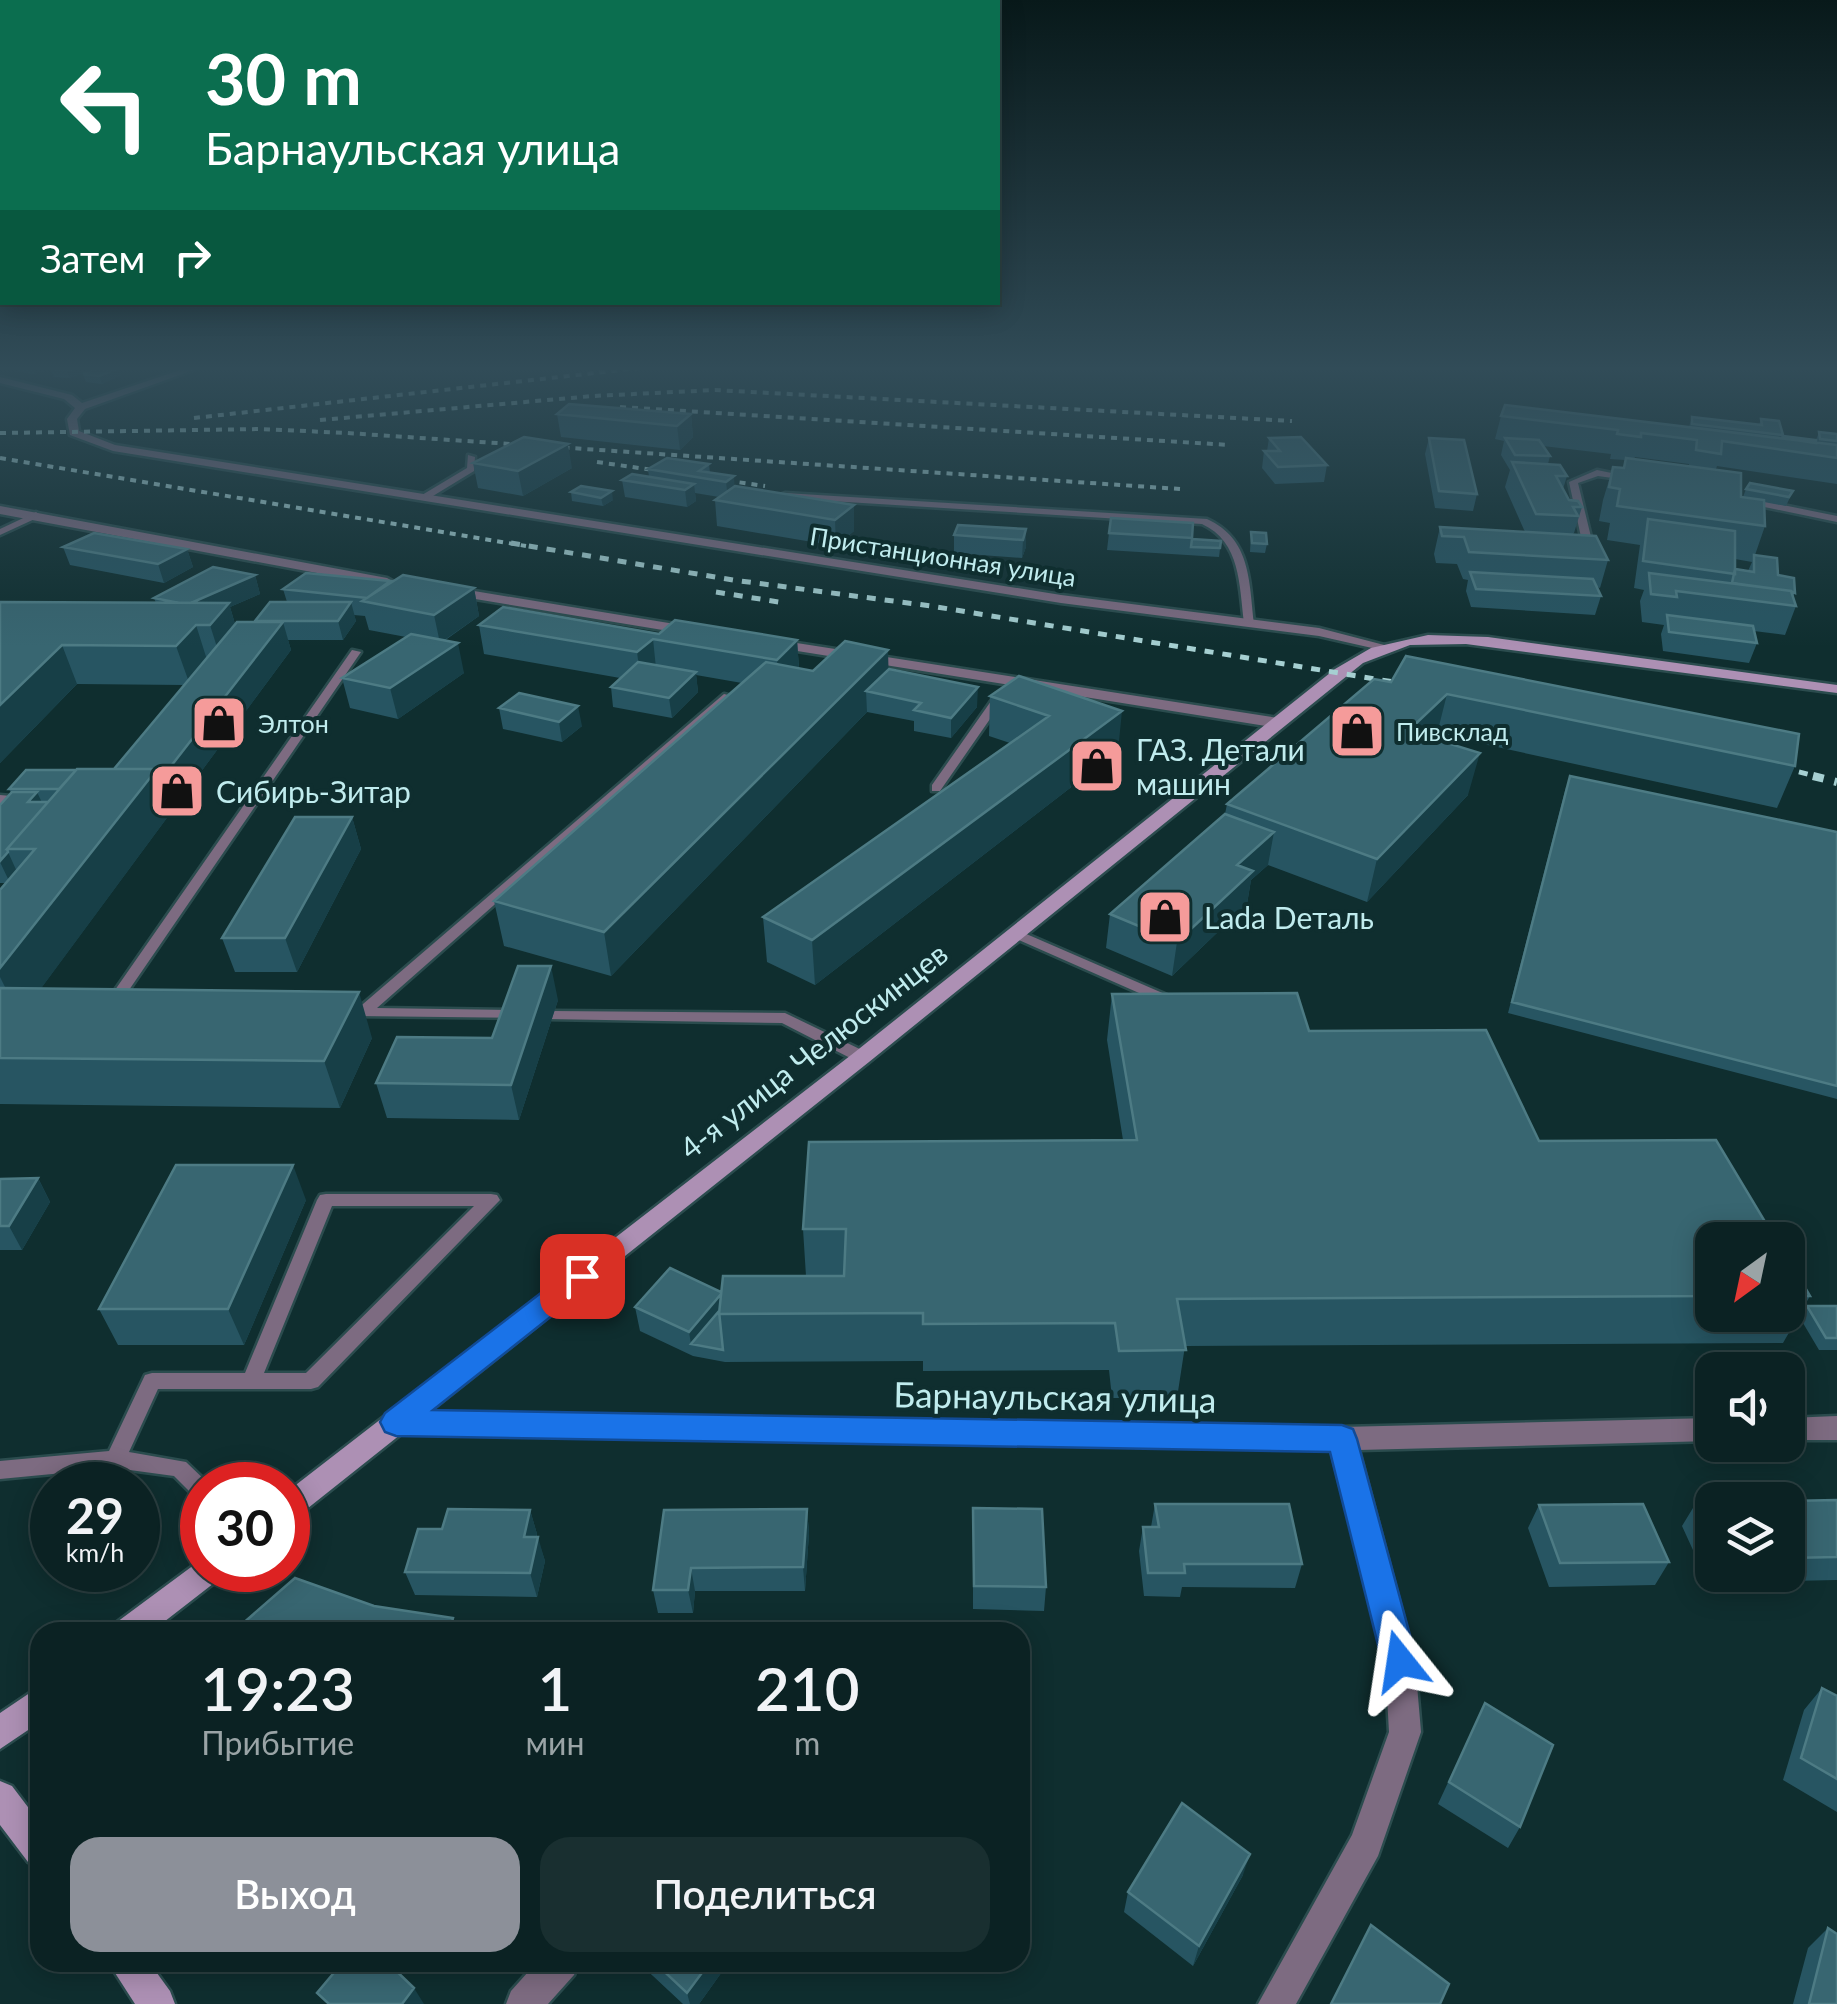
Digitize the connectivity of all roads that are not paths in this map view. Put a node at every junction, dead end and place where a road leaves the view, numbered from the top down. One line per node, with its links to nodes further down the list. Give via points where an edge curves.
1 (193, 461): 6 (street, Пристанционная улица)
2 (471, 461): 6 (lane, via 471,469)
3 (1636, 478): 11 (lane, via 1598,473 1573,482)
4 (766, 495): 14 (lane, via 1204,521 1227,532 1238,551)
5 (1728, 496): 9 (lane)
6 (425, 497): 14 (street, Пристанционная улица)
7 (0, 510): 8 (street)
8 (36, 516): 10 (lane); 12 (street)
9 (1837, 519)
10 (0, 532)
11 (1586, 537)
12 (406, 584)
13 (424, 588): 15 (street)
14 (1249, 623): 17 (street, Пристанционная улица)
15 (715, 634)
16 (751, 640): 19 (street)
17 (1381, 646): 20 (main road, Пристанционная улица, via 1443,637 1488,641); 22 (main road, 4-я улица Челюскинцев)
18 (356, 652): 28 (lane, via 108,1010)
19 (1011, 680): 22 (street); 23 (lane)
20 (1837, 689)
21 (724, 697): 30 (lane)
22 (1278, 723): 26 (main road, 4-я улица Челюскинцев)
23 (936, 788)
24 (0, 799): 25 (lane, via 7,799)
25 (0, 808)
26 (1016, 933): 27 (lane); 33 (main road, 4-я улица Челюскинцев)
27 (1183, 1007)
28 (127, 1010)
29 (343, 1013): 30 (lane)
30 (363, 1013): 31 (lane)
31 (520, 1015)
32 (552, 1016): 33 (lane, via 785,1018)
33 (862, 1057): 35 (main road, 4-я улица Челюскинцев)
34 (252, 1381): 34 (lane, via 311,1381 492,1200 326,1200); 40 (lane, via 152,1381)
35 (396, 1422): 39 (street, Барнаульская улица); 43 (main road, 4-я улица Челюскинцев)
36 (1837, 1428): 37 (street)
37 (1805, 1429)
38 (1695, 1430): 39 (street, Барнаульская улица)
39 (1342, 1439): 54 (street, via 1400,1661 1405,1732 1366,1844)
40 (116, 1459): 41 (lane); 42 (lane)
41 (180, 1469)
42 (0, 1470)
43 (310, 1490)
44 (180, 1592): 45 (main road)
45 (141, 1622)
46 (30, 1710): 47 (main road)
47 (0, 1734)
48 (0, 1798): 49 (main road)
49 (30, 1837)
50 (134, 1972): 52 (main road)
51 (552, 1972): 53 (street)
52 (158, 2004)
53 (524, 2004)
54 (1276, 2004)

